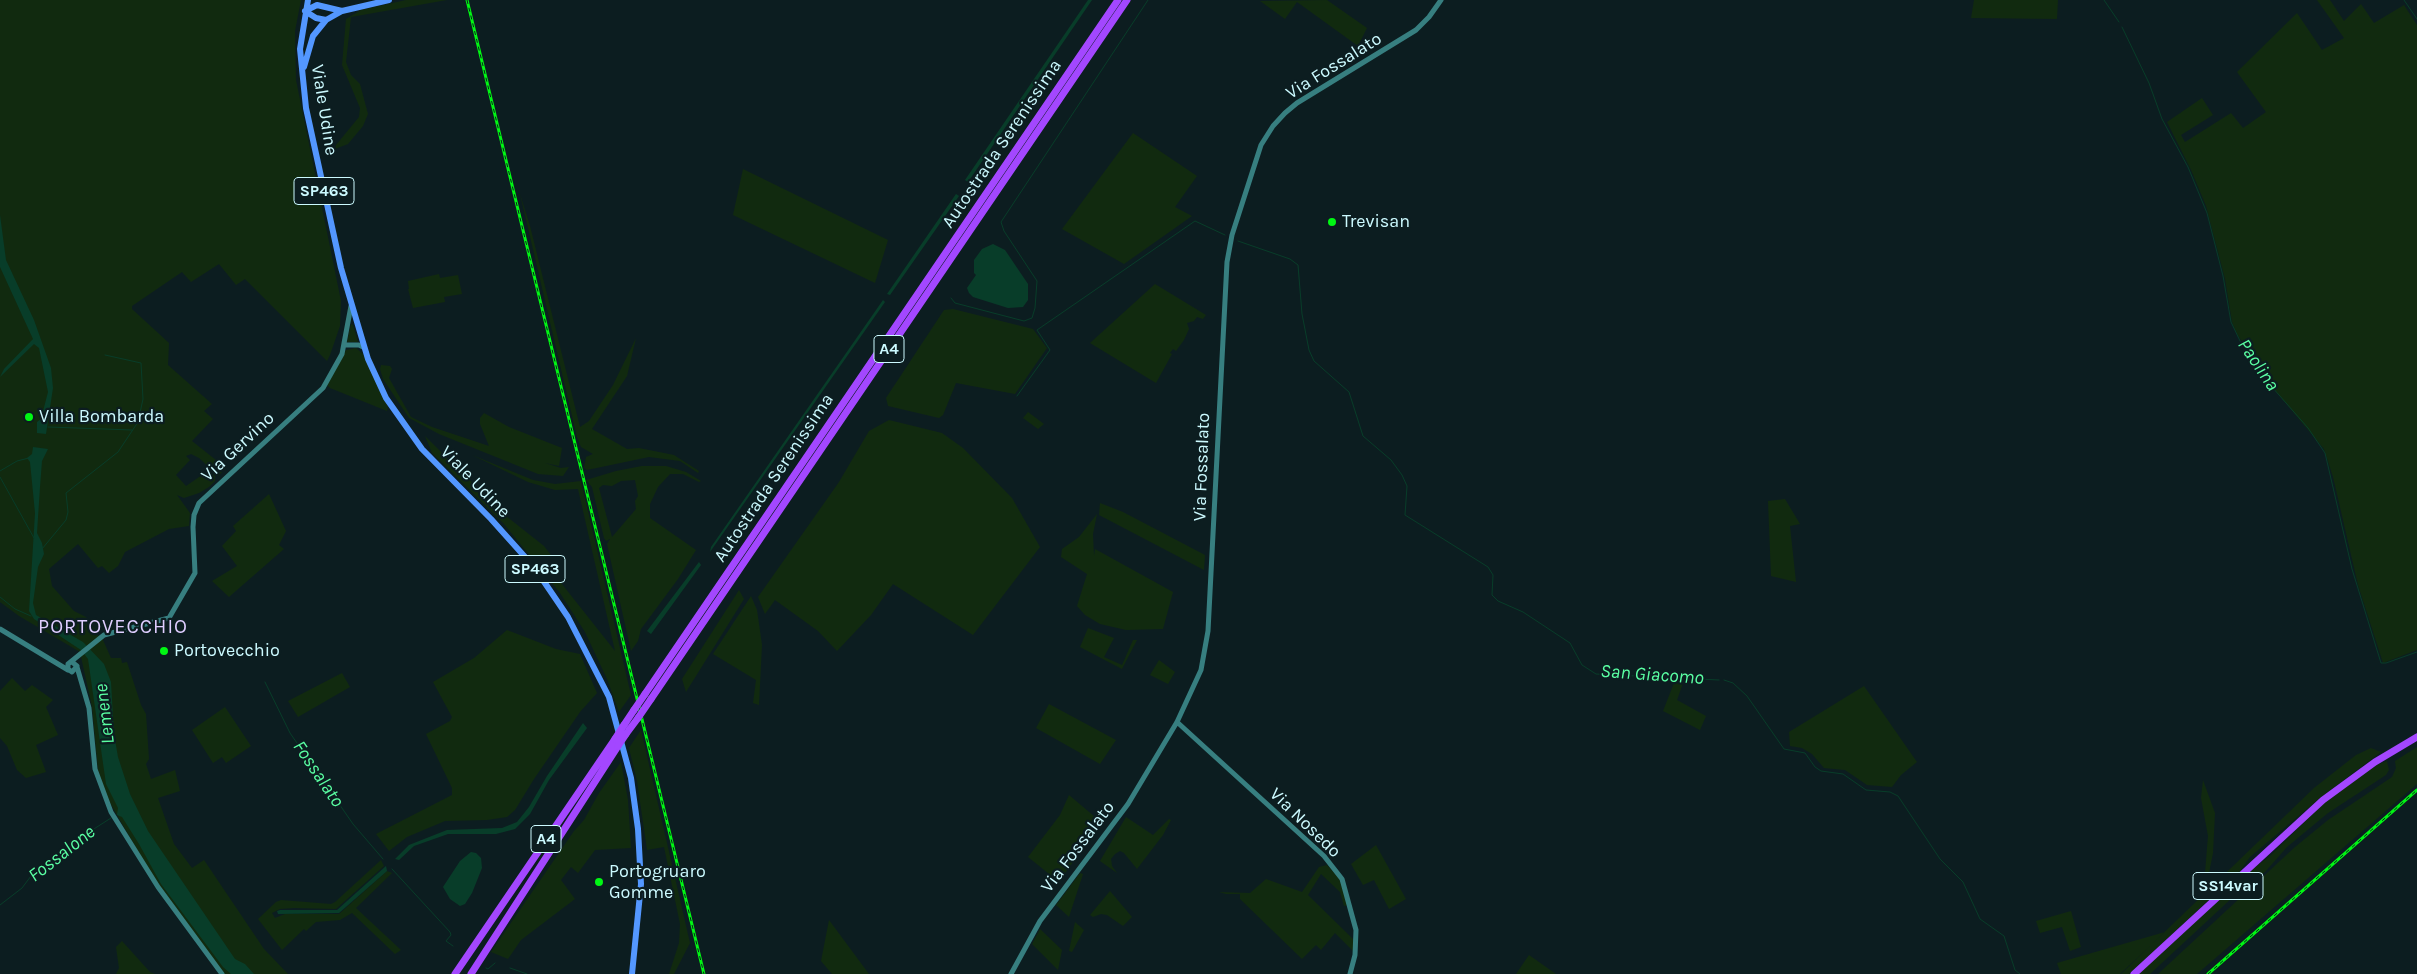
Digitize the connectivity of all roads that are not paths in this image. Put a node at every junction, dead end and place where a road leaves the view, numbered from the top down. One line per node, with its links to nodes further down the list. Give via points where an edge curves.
1 (308, 0): 8 (main road, Viale Udine / SP463)
2 (319, 0): 7 (main road)
3 (389, 0): 9 (main road)
4 (1118, 0): 20 (highway, Autostrada Serenissima / A4)
5 (1127, 0): 20 (highway, Autostrada Serenissima / A4)
6 (1441, 0): 21 (street, Via Fossalato, via 1416,30 1285,112 1265,138 1255,161 1226,262 1208,631 1197,683)
7 (323, 6): 8 (main road); 9 (main road)
8 (305, 11): 10 (main road); 11 (main road, Viale Udine / SP463, via 300,49)
9 (342, 11): 10 (main road)
10 (326, 20): 11 (main road, via 313,36)
11 (302, 75): 12 (main road, Viale Udine / SP463, via 306,108)
12 (351, 306): 13 (street, Via Gervino); 14 (main road, Viale Udine / SP463)
13 (344, 345): 14 (street); 17 (street, Via Gervino, via 334,370 319,392 199,503 193,527 195,573 168,618 104,635 81,653)
14 (364, 347): 26 (main road, Viale Udine / SP463, via 386,398 411,434 438,467 534,567 568,617 609,697 627,759 638,828 641,884)
15 (0, 629): 16 (street)
16 (59, 664): 17 (street); 18 (street)
17 (74, 664): 18 (street); 18 (street, via 75,670); 19 (street)
18 (70, 671): 19 (street)
19 (80, 679): 23 (street, via 89,708 95,769 114,817 158,887)
20 (648, 697): 24 (highway, Autostrada Serenissima / A4, bridge, via 634,710); 25 (highway, Autostrada Serenissima / A4, bridge, via 638,718)
21 (1177, 722): 27 (street, Via Fossalato, via 1116,822 1040,921); 28 (street, Via Nosedo, via 1324,856 1342,879 1356,930)
22 (2417, 738): 29 (highway, SS14var, via 2346,783 2297,823)
23 (222, 974)
24 (455, 974)
25 (471, 974)
26 (632, 974)
27 (1011, 974)
28 (1350, 974)
29 (2134, 974)

